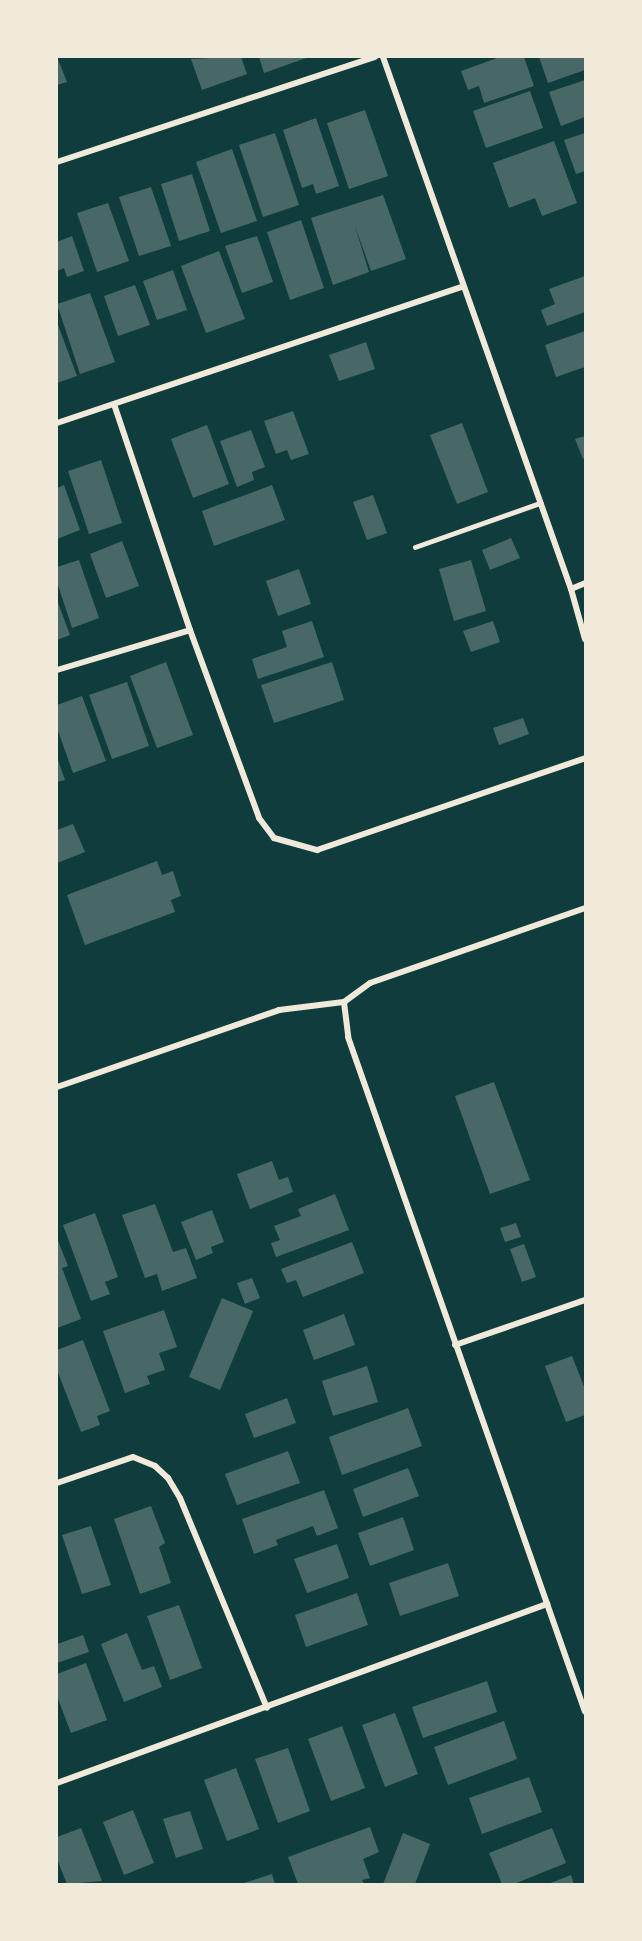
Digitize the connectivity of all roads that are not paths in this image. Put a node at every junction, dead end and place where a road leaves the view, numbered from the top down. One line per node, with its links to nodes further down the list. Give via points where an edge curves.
1 (375, 57): 3 (street)
2 (383, 57): 4 (street)
3 (57, 162)
4 (462, 287): 5 (street); 7 (street)
5 (115, 407): 6 (street); 11 (street)
6 (57, 423)
7 (540, 503): 8 (lane); 10 (street)
8 (415, 547)
9 (585, 583): 10 (street)
10 (571, 589): 12 (street)
11 (190, 630): 13 (street); 14 (street, via 259,818 274,838 317,850)
12 (585, 639)
13 (57, 670)
14 (585, 758)
15 (585, 908): 16 (street, via 370,983)
16 (344, 1002): 17 (street, via 279,1010); 19 (street, via 348,1037)
17 (57, 1087)
18 (585, 1300): 19 (street)
19 (455, 1345): 21 (street)
20 (57, 1483): 22 (street, via 133,1457 155,1466 168,1478 180,1498)
21 (547, 1604): 22 (street); 23 (street)
22 (267, 1708): 24 (street)
23 (585, 1712)
24 (57, 1783)

